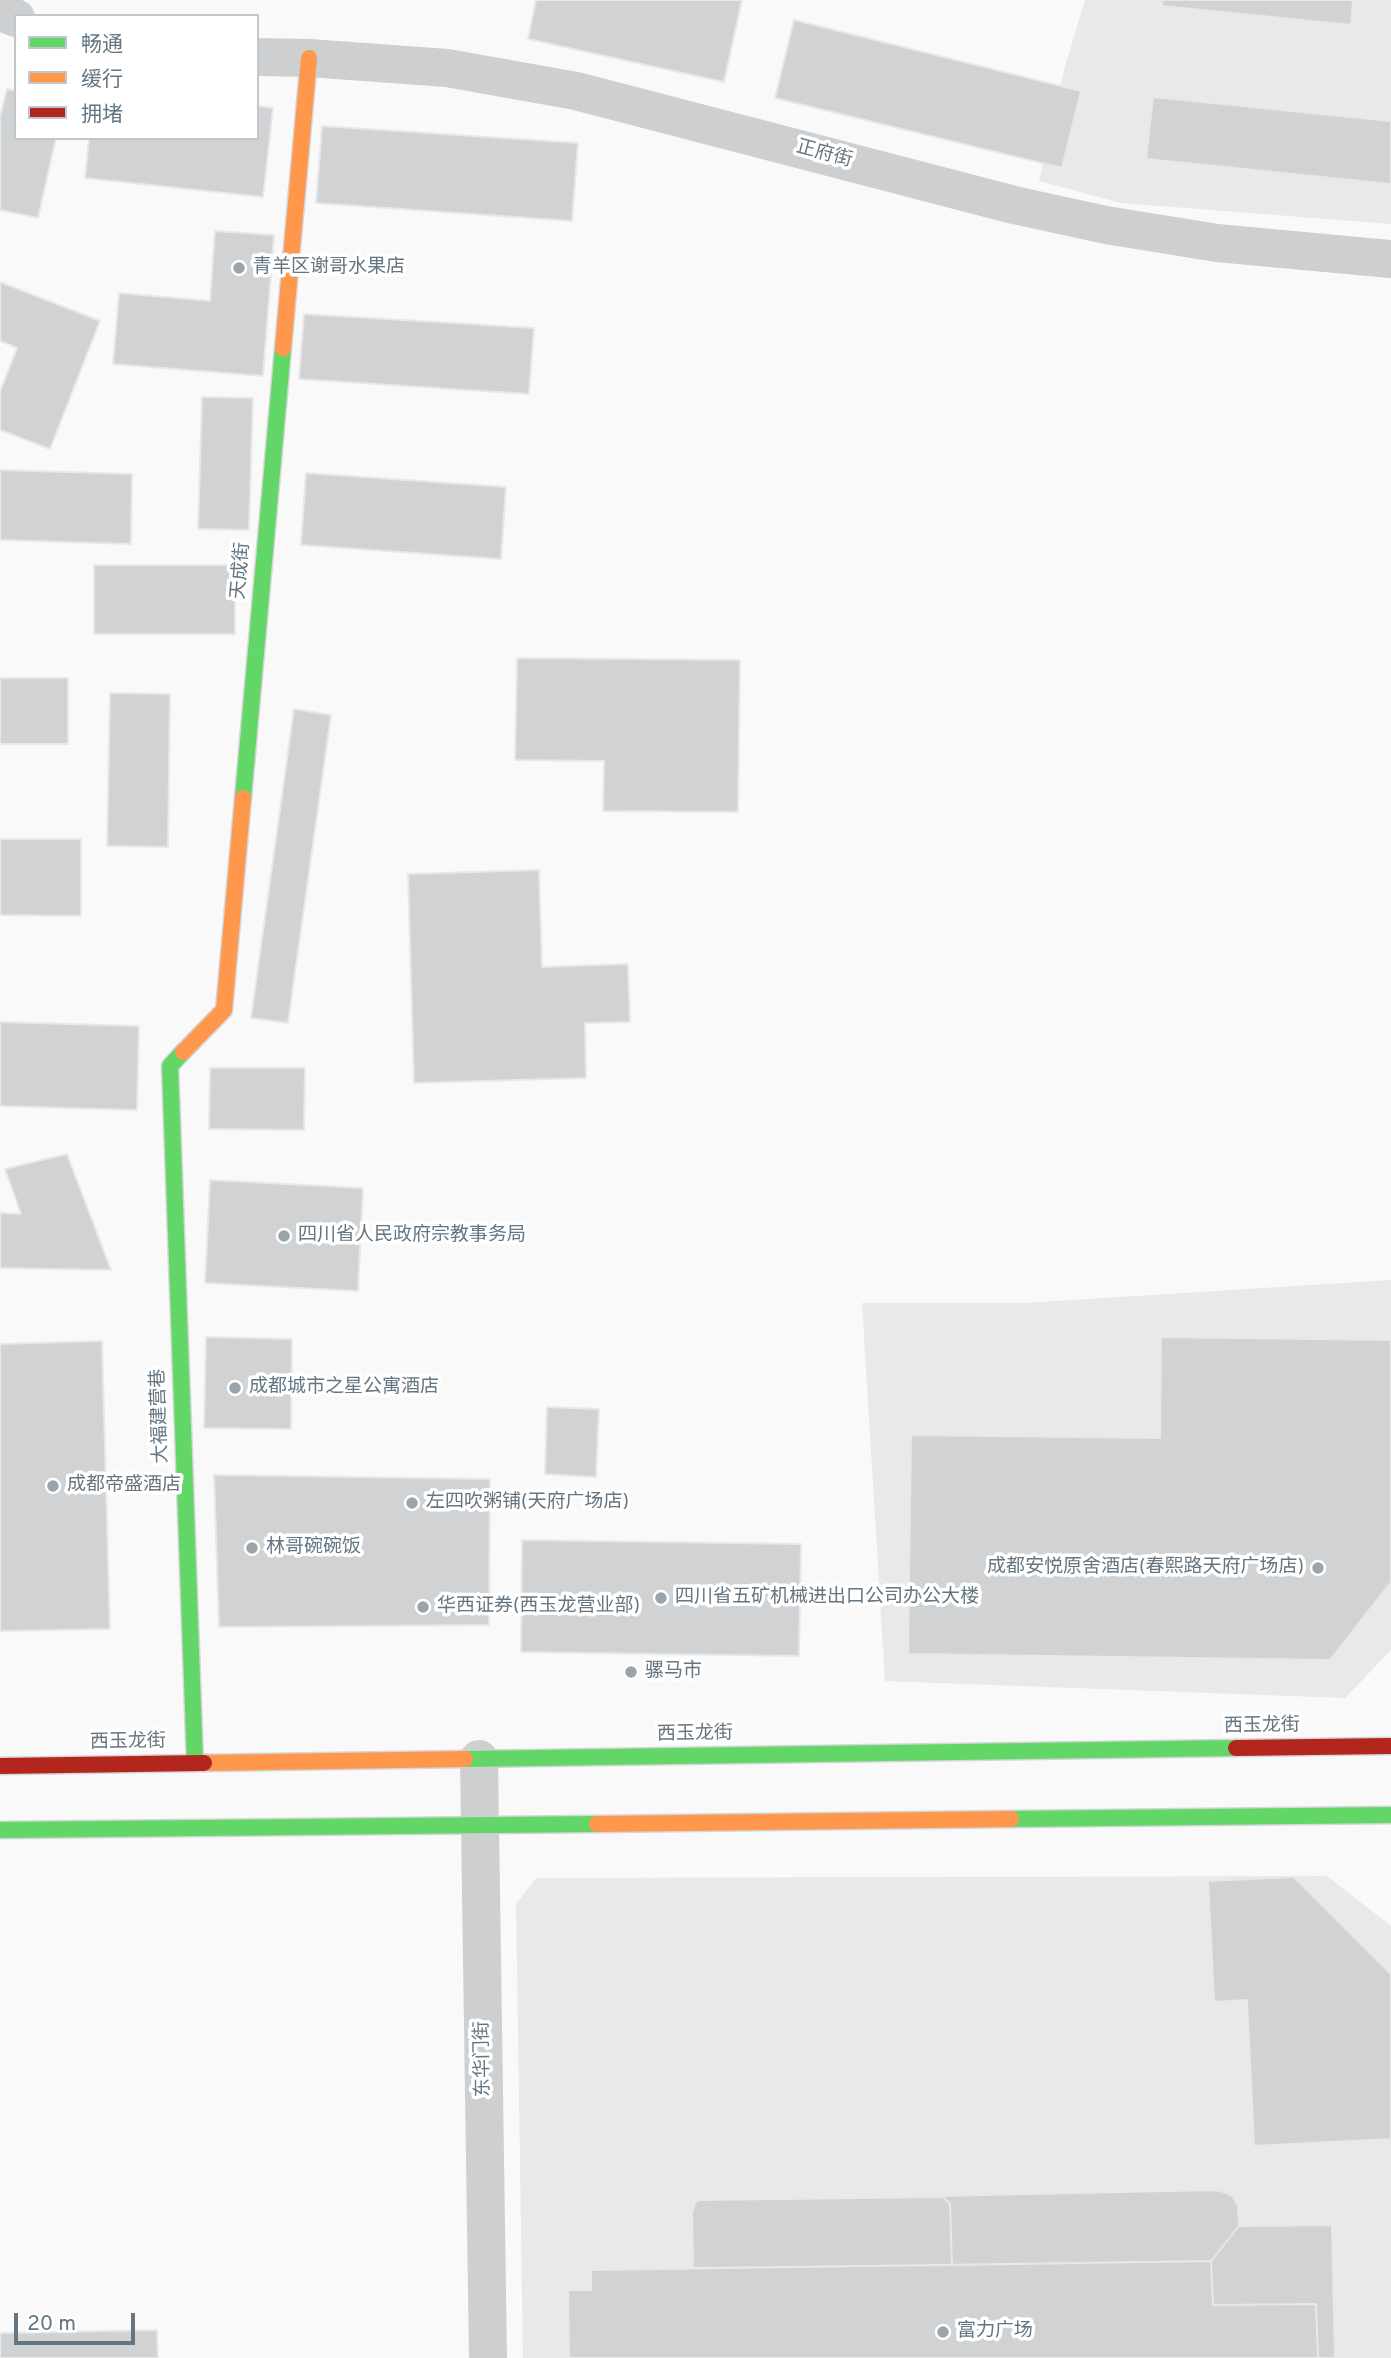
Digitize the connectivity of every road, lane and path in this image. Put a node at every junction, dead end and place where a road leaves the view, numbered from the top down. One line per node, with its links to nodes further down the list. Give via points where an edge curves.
1 (259, 57): 2 (street, 正府街)
2 (309, 58): 3 (street, 正府街, via 447,68 576,90 1106,225 1217,243); 4 (main road, 天成街, via 224,1010)
3 (1391, 259)
4 (170, 1066): 7 (main road, 大福建营巷)
5 (1391, 1746): 6 (main road, 西玉龙街)
6 (479, 1759): 7 (main road, 西玉龙街); 10 (street, 东华门街)
7 (195, 1763): 8 (main road, 西玉龙街)
8 (0, 1766)
9 (1391, 1815): 10 (main road)
10 (480, 1825): 11 (main road); 12 (street, 东华门街)
11 (0, 1830)
12 (488, 2358)

